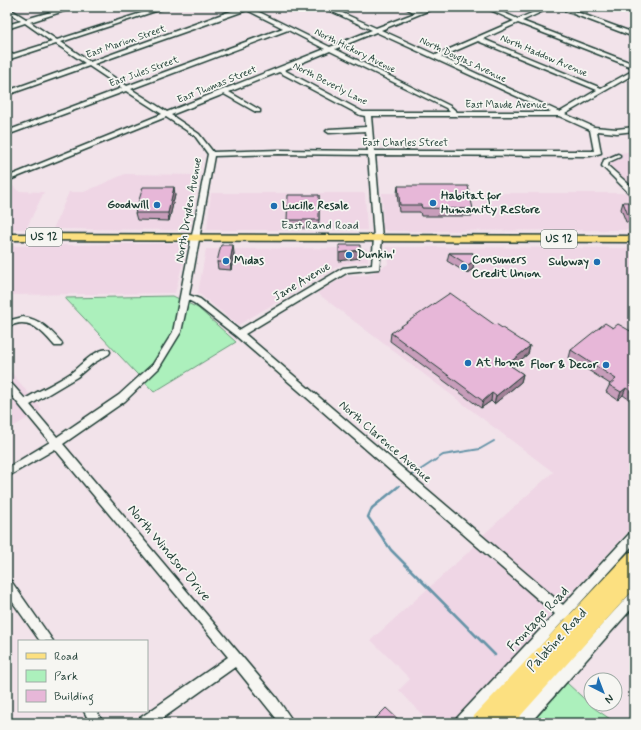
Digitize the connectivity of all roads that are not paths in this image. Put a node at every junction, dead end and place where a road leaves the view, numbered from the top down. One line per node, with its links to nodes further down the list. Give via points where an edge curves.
1 (73, 7): 13 (street)
2 (165, 7): 19 (street)
3 (247, 7): 15 (street, North Hickory Avenue); 23 (street, East Marion Street)
4 (325, 7): 16 (street, North Douglas Avenue)
5 (407, 7): 11 (street)
6 (434, 7): 11 (street, East Thomas Street)
7 (487, 7): 12 (street)
8 (549, 7): 12 (street)
9 (558, 7): 17 (street)
10 (7, 9): 13 (street, North Dryden Avenue)
11 (420, 13): 16 (street, East Thomas Street)
12 (518, 21): 18 (street); 24 (street)
13 (26, 22): 14 (street); 19 (street, North Dryden Avenue)
14 (7, 27)
15 (288, 28): 20 (street, North Hickory Avenue); 27 (street, East Jules Street)
16 (377, 30): 20 (street, East Thomas Street); 21 (street, North Douglas Avenue)
17 (634, 35)
18 (480, 39): 21 (street); 28 (street, North Haddow Avenue)
19 (57, 42): 22 (street); 23 (street, North Dryden Avenue)
20 (330, 49): 25 (street, East Thomas Street); 34 (street, North Hickory Avenue, via 448,107)
21 (437, 57): 33 (street, North Douglas Avenue)
22 (7, 58)
23 (90, 64): 27 (street, North Dryden Avenue); 30 (street, East Marion Street)
24 (634, 66)
25 (280, 70): 29 (street, East Thomas Street); 32 (street, North Beverly Lane, via 362,114)
26 (634, 72): 28 (street, East Maude Avenue)
27 (126, 88): 35 (street, North Dryden Avenue); 40 (street, East Jules Street)
28 (601, 90): 33 (street, East Maude Avenue)
29 (226, 92): 31 (street); 35 (street, East Thomas Street)
30 (7, 93)
31 (258, 111)
32 (368, 114): 34 (street, East Maude Avenue); 36 (street, North Beverly Lane)
33 (560, 114): 34 (street, East Maude Avenue); 37 (street, North Douglas Avenue)
34 (457, 115)
35 (168, 116): 42 (street, North Dryden Avenue, via 197,135); 44 (street, East Thomas Street)
36 (369, 129): 39 (street); 41 (street, North Beverly Lane)
37 (593, 129): 38 (street, North Douglas Avenue); 41 (street, East Charles Street, via 598,153)
38 (634, 129)
39 (329, 130)
40 (7, 133)
41 (370, 153): 42 (street, East Charles Street); 48 (street, North Beverly Lane)
42 (212, 154): 47 (street, North Dryden Avenue)
43 (618, 156): 45 (street, via 606,161 605,166)
44 (7, 179)
45 (634, 193)
46 (7, 237): 47 (main road, East Rand Road / US 12)
47 (195, 238): 48 (main road, East Rand Road / US 12); 50 (street, North Dryden Avenue)
48 (378, 238): 49 (main road, East Rand Road / US 12); 52 (street, Jane Avenue, via 376,267 346,270)
49 (634, 239)
50 (186, 296): 52 (street, North Clarence Avenue, via 197,301); 57 (street, North Dryden Avenue, via 177,332 156,366 122,398)
51 (7, 324): 53 (street, via 28,319 40,325)
52 (239, 334): 64 (street, North Clarence Avenue)
53 (58, 344)
54 (106, 352): 56 (street)
55 (7, 384): 56 (street, North Windsor Drive)
56 (23, 404): 57 (street, North Windsor Drive)
57 (56, 442): 58 (street, North Dryden Avenue); 66 (street, North Windsor Drive)
58 (7, 474)
59 (634, 536): 64 (street, Frontage Road)
60 (634, 558): 72 (highway, Palatine Road)
61 (634, 578): 73 (highway, Palatine Road)
62 (7, 585): 65 (street)
63 (633, 601): 74 (street)
64 (564, 614): 71 (street, Frontage Road)
65 (46, 640)
66 (236, 659): 69 (street); 70 (street, North Windsor Drive)
67 (91, 712): 68 (street)
68 (97, 723)
69 (145, 723)
70 (288, 723)
71 (462, 723)
72 (481, 723)
73 (502, 723)
74 (521, 723)

